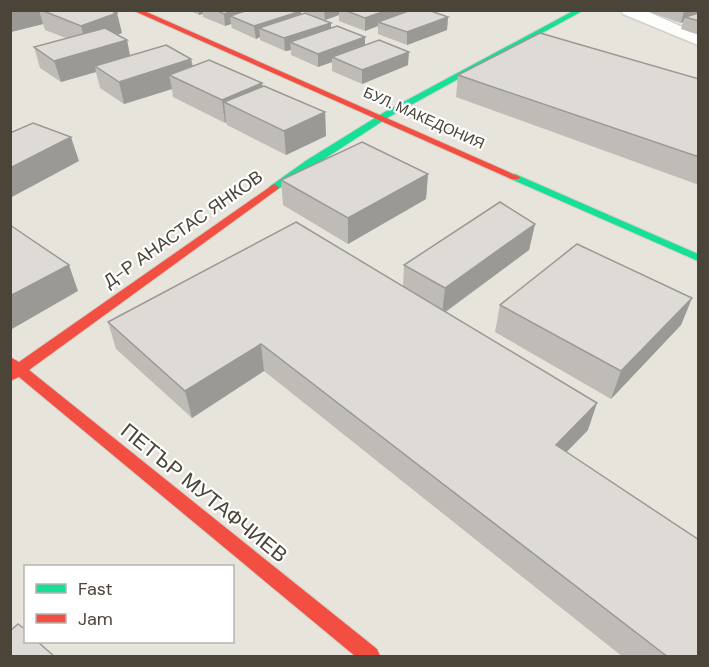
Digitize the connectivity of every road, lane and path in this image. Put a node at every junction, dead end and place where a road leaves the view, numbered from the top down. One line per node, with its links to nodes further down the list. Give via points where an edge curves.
1 (135, 10): 5 (street, БУЛ. МАКЕДОНИЯ)
2 (581, 10): 5 (street, Д-Р АНАСТАС ЯНКОВ)
3 (629, 10): 4 (street)
4 (699, 40)
5 (380, 117): 6 (street, БУЛ. МАКЕДОНИЯ); 7 (street, Д-Р АНАСТАС ЯНКОВ, via 331,147)
6 (699, 258)
7 (14, 369): 8 (street, ПЕТЪР МУТАФЧИЕВ)
8 (370, 657)

